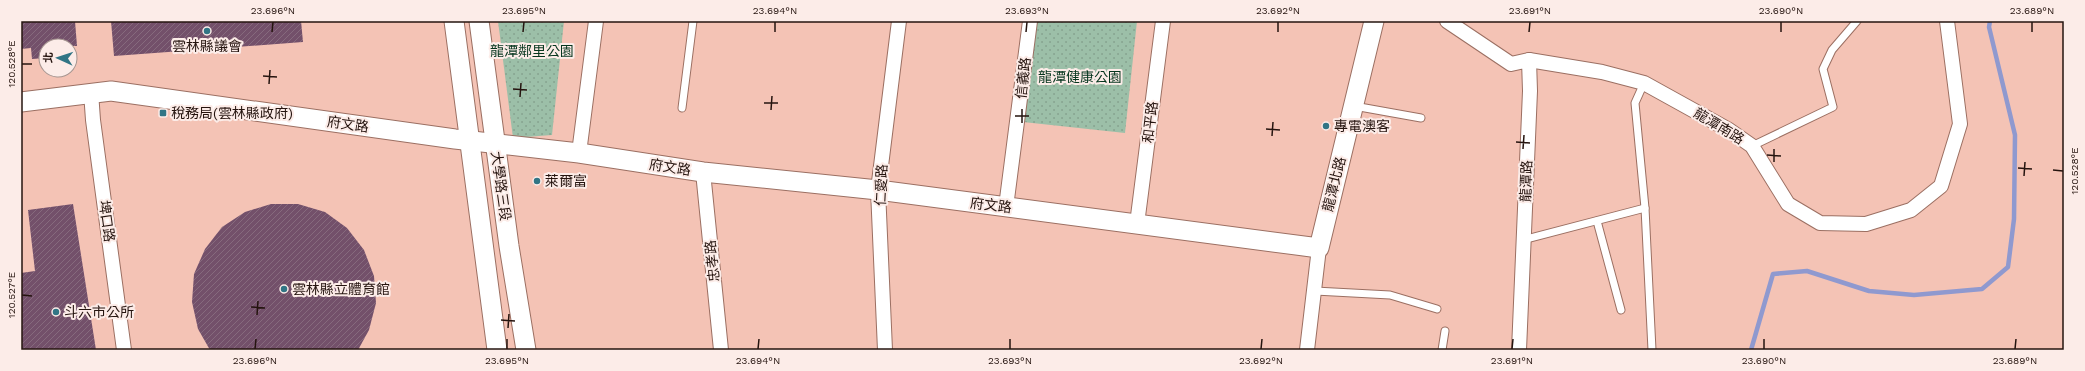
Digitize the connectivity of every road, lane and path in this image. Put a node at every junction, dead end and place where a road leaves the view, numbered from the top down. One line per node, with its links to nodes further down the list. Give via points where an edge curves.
1 (454, 21): 19 (street, 大學路三段)
2 (479, 21): 20 (street, 大學路三段)
3 (596, 21): 22 (street)
4 (693, 21): 17 (lane)
5 (899, 21): 24 (street, 仁愛路)
6 (1030, 21): 25 (street, 信義路)
7 (1163, 21): 28 (street, 和平路)
8 (1374, 21): 16 (street, 龍潭北路)
9 (1447, 21): 12 (street, via 1511,64)
10 (1857, 21): 21 (lane, via 1832,50 1823,69 1833,107)
11 (1947, 21): 21 (street, 龍潭南路, via 1960,124 1941,186 1911,210 1866,224 1820,223 1788,204)
12 (1529, 60): 13 (street, 龍潭南路, via 1602,72); 29 (street, 龍潭路, via 1530,91)
13 (1644, 83): 21 (street, 龍潭南路, via 1729,130); 26 (lane, via 1635,103)
14 (91, 92): 15 (street, 府文路); 19 (street, 府文路, via 111,91); 35 (street, 埤口路)
15 (21, 102)
16 (1353, 106): 18 (lane); 30 (street, 龍潭北路)
17 (682, 108)
18 (1421, 118)
19 (468, 140): 20 (street, 府文路); 36 (street, 大學路三段)
20 (495, 143): 22 (street, 府文路); 37 (street, 大學路三段)
21 (1752, 146)
22 (579, 153): 23 (street, 府文路)
23 (703, 172): 24 (street, 府文路); 38 (street, 忠孝路)
24 (878, 190): 25 (street, 府文路); 39 (street, 仁愛路)
25 (1006, 207): 28 (street, 府文路)
26 (1645, 208): 27 (lane); 43 (lane)
27 (1597, 221): 29 (lane); 33 (lane)
28 (1137, 224): 30 (street, 府文路)
29 (1523, 240): 42 (street, 龍潭路)
30 (1319, 248): 31 (street, 龍潭北路)
31 (1315, 291): 32 (lane, via 1390,295); 40 (street, 龍潭北路)
32 (1437, 309)
33 (1621, 310)
34 (1445, 331): 41 (lane)
35 (124, 350)
36 (496, 350)
37 (526, 350)
38 (721, 350)
39 (885, 350)
40 (1307, 350)
41 (1442, 350)
42 (1519, 350)
43 (1652, 350)

